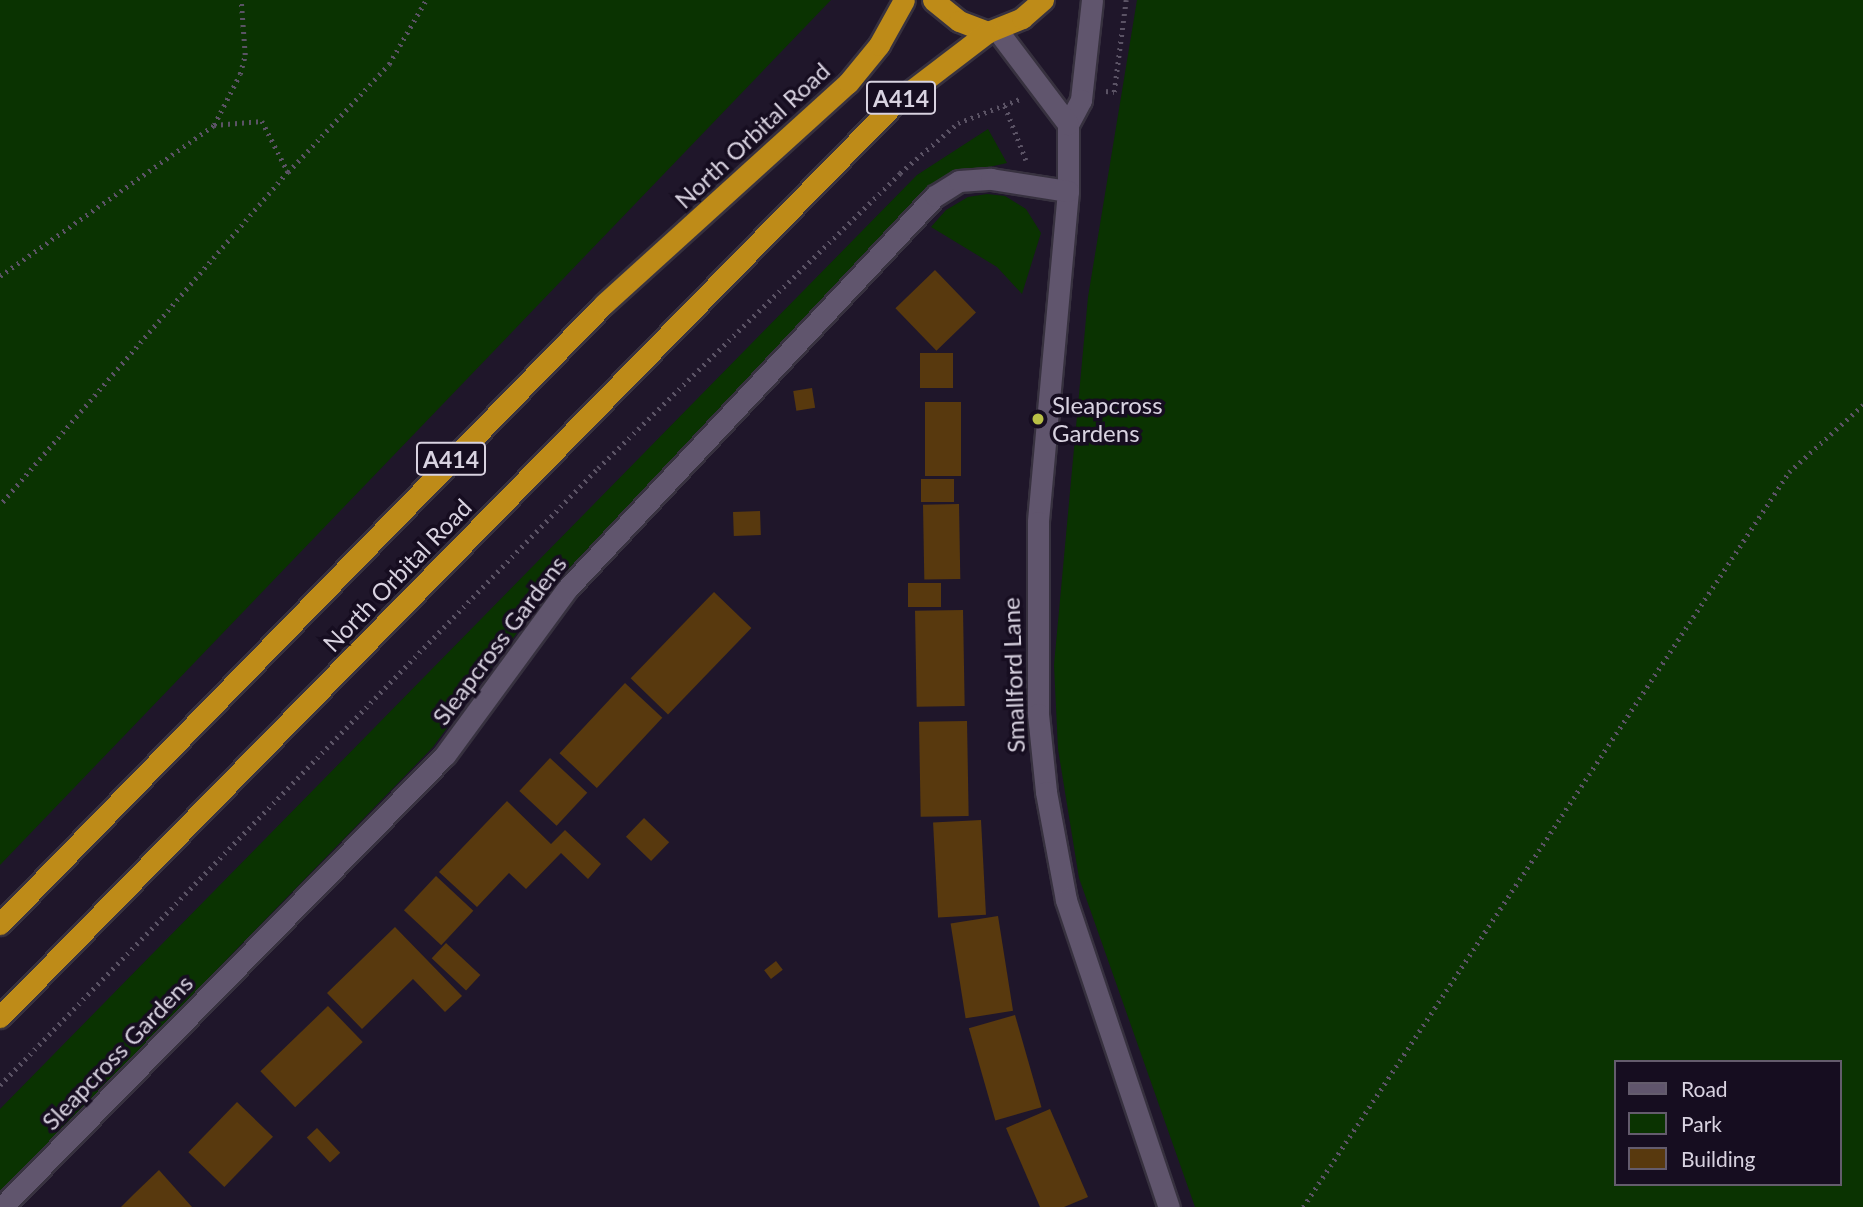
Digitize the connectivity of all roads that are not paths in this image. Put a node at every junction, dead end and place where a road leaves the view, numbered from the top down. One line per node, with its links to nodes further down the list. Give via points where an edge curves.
1 (904, 0): 8 (highway, North Orbital Road / A414, via 879,45 848,83 604,304)
2 (933, 0): 5 (highway, via 959,21)
3 (1044, 0): 5 (highway, A414, via 1022,18)
4 (1092, 0): 6 (street, Smallford Lane, via 1081,100)
5 (992, 31): 6 (street); 9 (highway, North Orbital Road / A414, via 895,103)
6 (1068, 124): 7 (street, Smallford Lane)
7 (1068, 191): 10 (street, Sleapcross Gardens, via 991,179 959,181 935,196 566,590 445,755); 11 (street, Smallford Lane, via 1038,522 1038,714 1046,792 1066,900)
8 (0, 924)
9 (0, 1017)
10 (2, 1207)
11 (1169, 1207)

